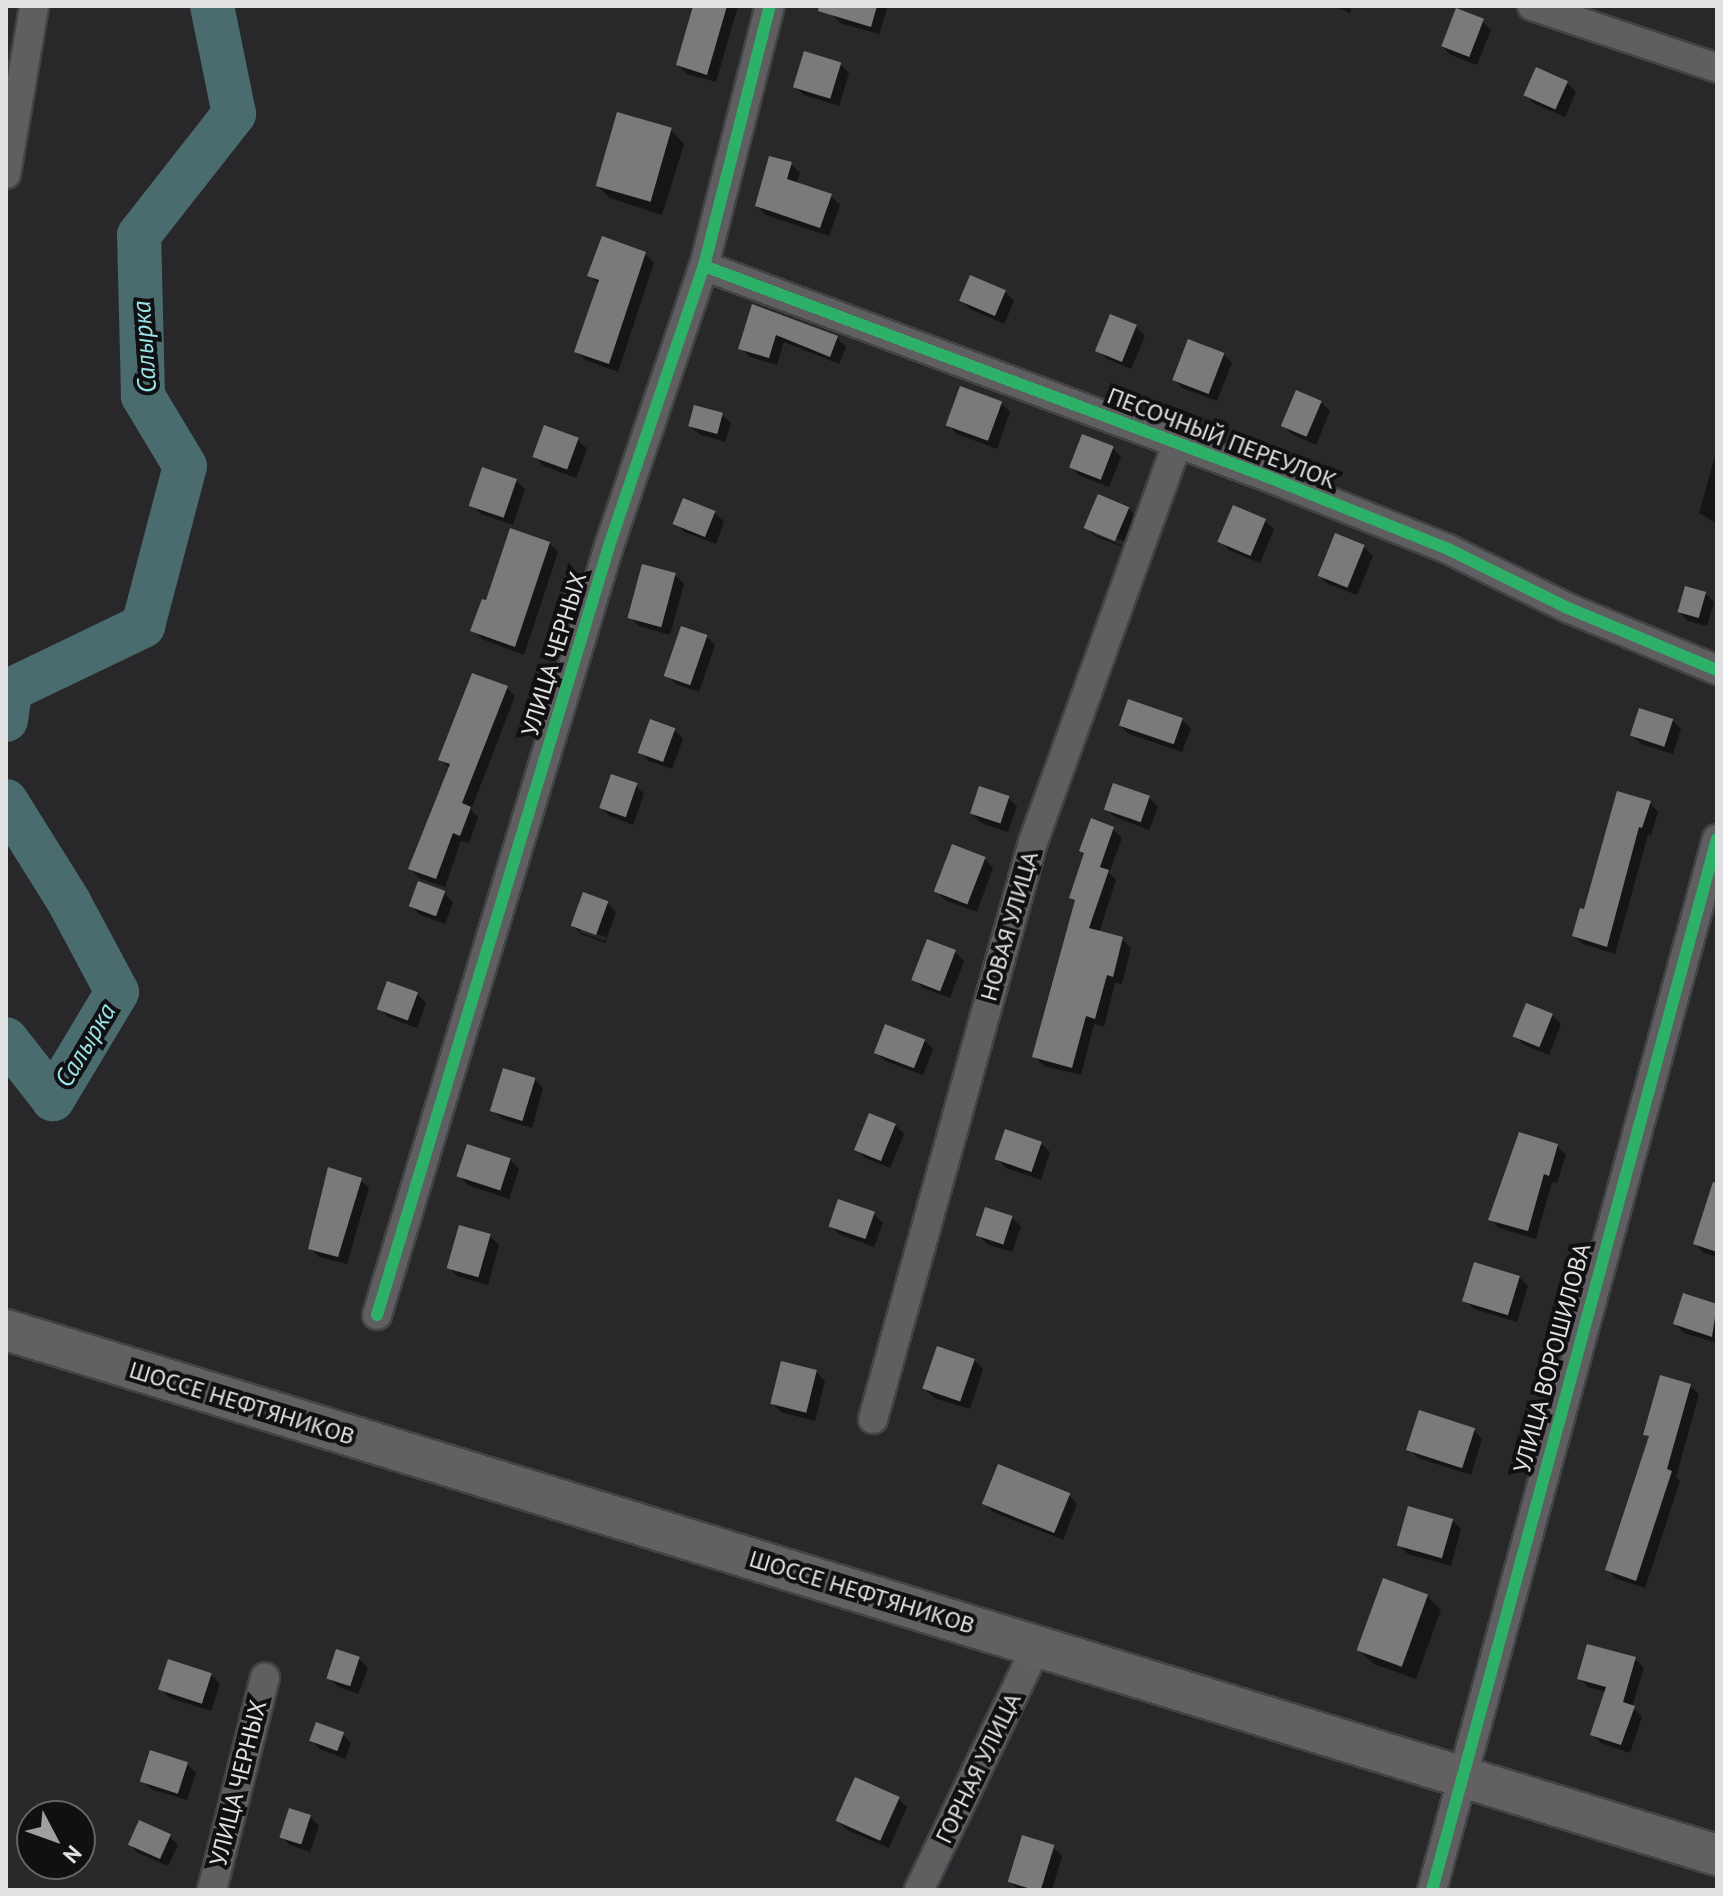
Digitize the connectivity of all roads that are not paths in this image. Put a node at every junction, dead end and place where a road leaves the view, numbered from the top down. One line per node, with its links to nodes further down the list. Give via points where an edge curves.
1 (34, 6): 5 (street)
2 (770, 6): 6 (street, УЛИЦА ЧЕРНЫХ)
3 (1532, 6): 4 (street)
4 (1717, 68)
5 (6, 174)
6 (704, 266): 7 (street, ПЕСОЧНЫЙ ПЕРЕУЛОК); 10 (street, УЛИЦА ЧЕРНЫХ, via 609,546)
7 (1177, 444): 8 (street, ПЕСОЧНЫЙ ПЕРЕУЛОК, via 1448,549 1568,608); 12 (street, НОВАЯ УЛИЦА, via 1033,842)
8 (1717, 670)
9 (1717, 839): 15 (street, УЛИЦА ВОРОШИЛОВА)
10 (377, 1315)
11 (6, 1330): 13 (main road, ШОССЕ НЕФТЯНИКОВ)
12 (873, 1419)
13 (1037, 1646): 15 (main road, ШОССЕ НЕФТЯНИКОВ); 18 (street, ГОРНАЯ УЛИЦА)
14 (265, 1677): 17 (street, УЛИЦА ЧЕРНЫХ)
15 (1461, 1775): 16 (main road, ШОССЕ НЕФТЯНИКОВ); 19 (street, УЛИЦА ВОРОШИЛОВА)
16 (1717, 1855)
17 (212, 1890)
18 (919, 1890)
19 (1432, 1890)

